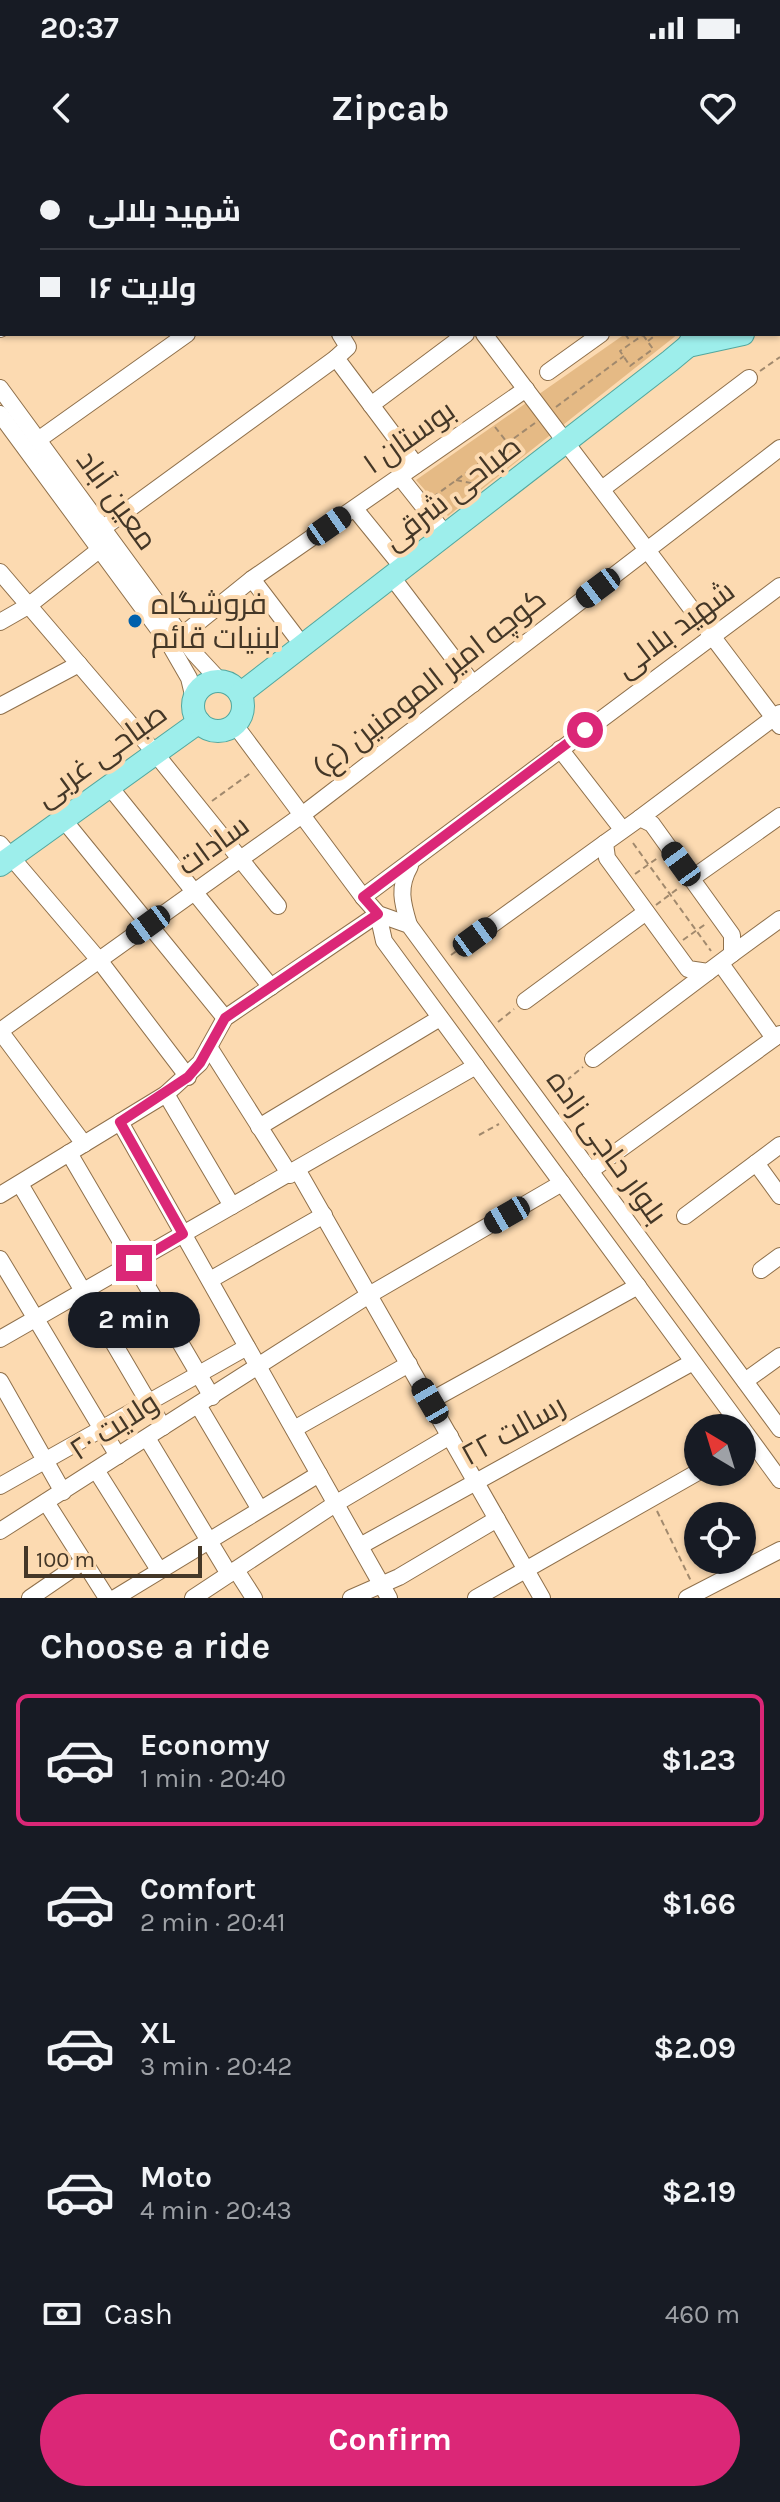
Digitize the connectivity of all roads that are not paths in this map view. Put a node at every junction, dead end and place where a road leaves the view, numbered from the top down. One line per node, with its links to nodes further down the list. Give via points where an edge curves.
1 (184, 336): 15 (street)
2 (341, 336): 8 (street, via 348,347)
3 (463, 336): 13 (street)
4 (486, 336): 12 (street)
5 (598, 336): 9 (street)
6 (716, 336): 7 (main road)
7 (690, 338): 16 (main road, صباحی شرقی)
8 (336, 358): 13 (street); 22 (street)
9 (548, 372)
10 (749, 378): 20 (street)
11 (0, 388): 15 (street, معین آباد)
12 (526, 389): 16 (street); 18 (street, بوستان ۱)
13 (371, 405): 18 (street)
14 (0, 414): 24 (street, معین آباد)
15 (38, 440): 22 (street, معین آباد)
16 (566, 442): 20 (street); 23 (main road, صباحی شرقی)
17 (780, 448): 25 (street, کوچه امیر المومنین (ع))
18 (416, 465): 19 (street, بوستان ۱)
19 (400, 477): 21 (street, بوستان ۱); 23 (street)
20 (602, 489): 25 (street)
21 (355, 509): 27 (street); 28 (street, بوستان ۱)
22 (103, 528): 33 (street, معین آباد)
23 (446, 535): 27 (main road, صباحی شرقی)
24 (99, 550): 30 (street); 33 (street, معین آباد)
25 (648, 550): 32 (street); 37 (street, کوچه امیر المومنین (ع))
26 (0, 572): 30 (street)
27 (398, 572): 34 (main road, صباحی شرقی); 37 (street)
28 (252, 579): 33 (street, بوستان ۱); 34 (street)
29 (780, 586): 32 (street, شهید بلالی)
30 (28, 606): 31 (street); 35 (street)
31 (0, 622)
32 (712, 636): 41 (street); 44 (street, شهید بلالی)
33 (176, 640): 36 (street, معین آباد); 39 (street, معین آباد)
34 (303, 646): 38 (main road, صباحی شرقی)
35 (79, 664): 40 (street); 45 (street)
36 (220, 681): 38 (main road); 39 (main road, via 204,686)
37 (473, 684): 47 (street, کوچه امیر المومنین (ع))
38 (240, 694): 43 (main road, via 243,710)
39 (194, 699): 42 (main road)
40 (0, 706)
41 (778, 719): 49 (street)
42 (199, 722): 43 (main road, via 212,731); 45 (main road, صباحی غربی)
43 (235, 725): 47 (street, بلوار حاجی زاده)
44 (560, 749): 51 (street); 55 (street, شهید بلالی)
45 (155, 753): 46 (main road, صباحی غربی); 54 (street)
46 (109, 786): 50 (main road, صباحی غربی); 57 (street)
47 (302, 815): 54 (street, سادات); 58 (street, بلوار حاجی زاده)
48 (780, 816): 56 (street)
49 (640, 818): 51 (street); 56 (street, via 652,824)
50 (63, 819): 53 (main road, صباحی غربی); 63 (street)
51 (628, 836): 52 (street)
52 (605, 843): 60 (street, via 607,858); 65 (street)
53 (3, 855): 67 (street)
54 (242, 859): 57 (street, سادات); 59 (street)
55 (412, 862): 58 (street, شهید بلالی); 64 (street, via 402,881 401,902)
56 (691, 879): 66 (street, via 732,935)
57 (193, 893): 63 (street, سادات); 68 (street)
58 (363, 897): 61 (street, بلوار حاجی زاده)
59 (278, 906)
60 (646, 912): 66 (street, via 688,969); 69 (street)
61 (378, 914): 64 (street, بلوار حاجی زاده); 68 (street); 71 (street, بلوار حاجی زاده, via 384,941)
62 (780, 919): 66 (street)
63 (148, 925): 67 (street, سادات); 70 (street)
64 (409, 925): 84 (street, بلوار حاجی زاده)
65 (475, 937)
66 (717, 958): 73 (street); 75 (street)
67 (99, 960): 72 (street, سادات); 77 (street)
68 (271, 987): 70 (street)
69 (525, 1001)
70 (225, 1018): 74 (street)
71 (440, 1018): 76 (street, بلوار حاجی زاده); 80 (street)
72 (0, 1031): 82 (street)
73 (777, 1036): 84 (street)
74 (209, 1047): 77 (street); 80 (street)
75 (593, 1059)
76 (476, 1066): 85 (street); 86 (street, بلوار حاجی زاده)
77 (188, 1077): 78 (street)
78 (166, 1094): 79 (street); 90 (street)
79 (120, 1122): 82 (street); 93 (street)
80 (259, 1127): 85 (street)
81 (780, 1145): 83 (street)
82 (76, 1149): 87 (street); 96 (street)
83 (756, 1163): 89 (street); 92 (street)
84 (596, 1167): 111 (street, بلوار حاجی زاده)
85 (294, 1173): 90 (street); 91 (street)
86 (562, 1183): 99 (street, بلوار حاجی زاده); 101 (street, ولایت ۲۰)
87 (20, 1184): 88 (street); 100 (street)
88 (0, 1195)
89 (780, 1196)
90 (232, 1206): 93 (street)
91 (324, 1215): 98 (street); 101 (street)
92 (685, 1216)
93 (183, 1234): 96 (street); 98 (street)
94 (780, 1256): 97 (street)
95 (0, 1259): 102 (street)
96 (134, 1263): 100 (street); 109 (street)
97 (761, 1270)
98 (210, 1280): 104 (street)
99 (638, 1286): 106 (street, بلوار حاجی زاده); 113 (street)
100 (82, 1292): 102 (street); 114 (street)
101 (369, 1295): 107 (street); 108 (street, ولایت ۲۰)
102 (35, 1319): 103 (street); 117 (street)
103 (0, 1339)
104 (247, 1347): 108 (street); 109 (street)
105 (780, 1356): 111 (street)
106 (693, 1362): 115 (street, بلوار حاجی زاده); 129 (street, رسالت ۲۲)
107 (409, 1364): 113 (street); 118 (street)
108 (258, 1367): 112 (street, ولایت ۲۰); 118 (street)
109 (199, 1374): 112 (street); 114 (street)
110 (0, 1381): 124 (street)
111 (745, 1381): 119 (street, بلوار حاجی زاده)
112 (205, 1401): 116 (street, ولایت ۲۰); 134 (street)
113 (430, 1401): 120 (street)
114 (148, 1402): 116 (street); 117 (street)
115 (732, 1414)
116 (163, 1427): 121 (street, ولایت ۲۰)
117 (102, 1429): 123 (street); 124 (street)
118 (294, 1429): 126 (street)
119 (780, 1429)
120 (450, 1436): 129 (street); 133 (street)
121 (147, 1438): 123 (street, ولایت ۲۰); 137 (street)
122 (756, 1454): 128 (street, بلوار حاجی زاده)
123 (118, 1456): 125 (street, ولایت ۲۰)
124 (45, 1461): 130 (street); 131 (street)
125 (96, 1470): 131 (street, ولایت ۲۰); 142 (street)
126 (319, 1474): 133 (street); 134 (street)
127 (684, 1479): 141 (street)
128 (780, 1480)
129 (476, 1483): 135 (street); 138 (street, رسالت ۲۲)
130 (0, 1486)
131 (63, 1492): 132 (street, ولایت ۲۰)
132 (46, 1502): 136 (street, ولایت ۲۰); 140 (street)
133 (335, 1504): 138 (street); 143 (street)
134 (259, 1508): 137 (street)
135 (497, 1519): 141 (street); 144 (street)
136 (0, 1531)
137 (208, 1538): 142 (street); 143 (street)
138 (360, 1546): 144 (street)
139 (780, 1550): 145 (street)
140 (84, 1561): 146 (street); 147 (street)
141 (525, 1568): 153 (street); 154 (street)
142 (159, 1570): 148 (street)
143 (233, 1572): 149 (street); 150 (street)
144 (380, 1583): 151 (street); 152 (street)
145 (692, 1595)
146 (30, 1598)
147 (107, 1598)
148 (115, 1598)
149 (193, 1598)
150 (254, 1598)
151 (351, 1598)
152 (389, 1598)
153 (476, 1598)
154 (542, 1598)

